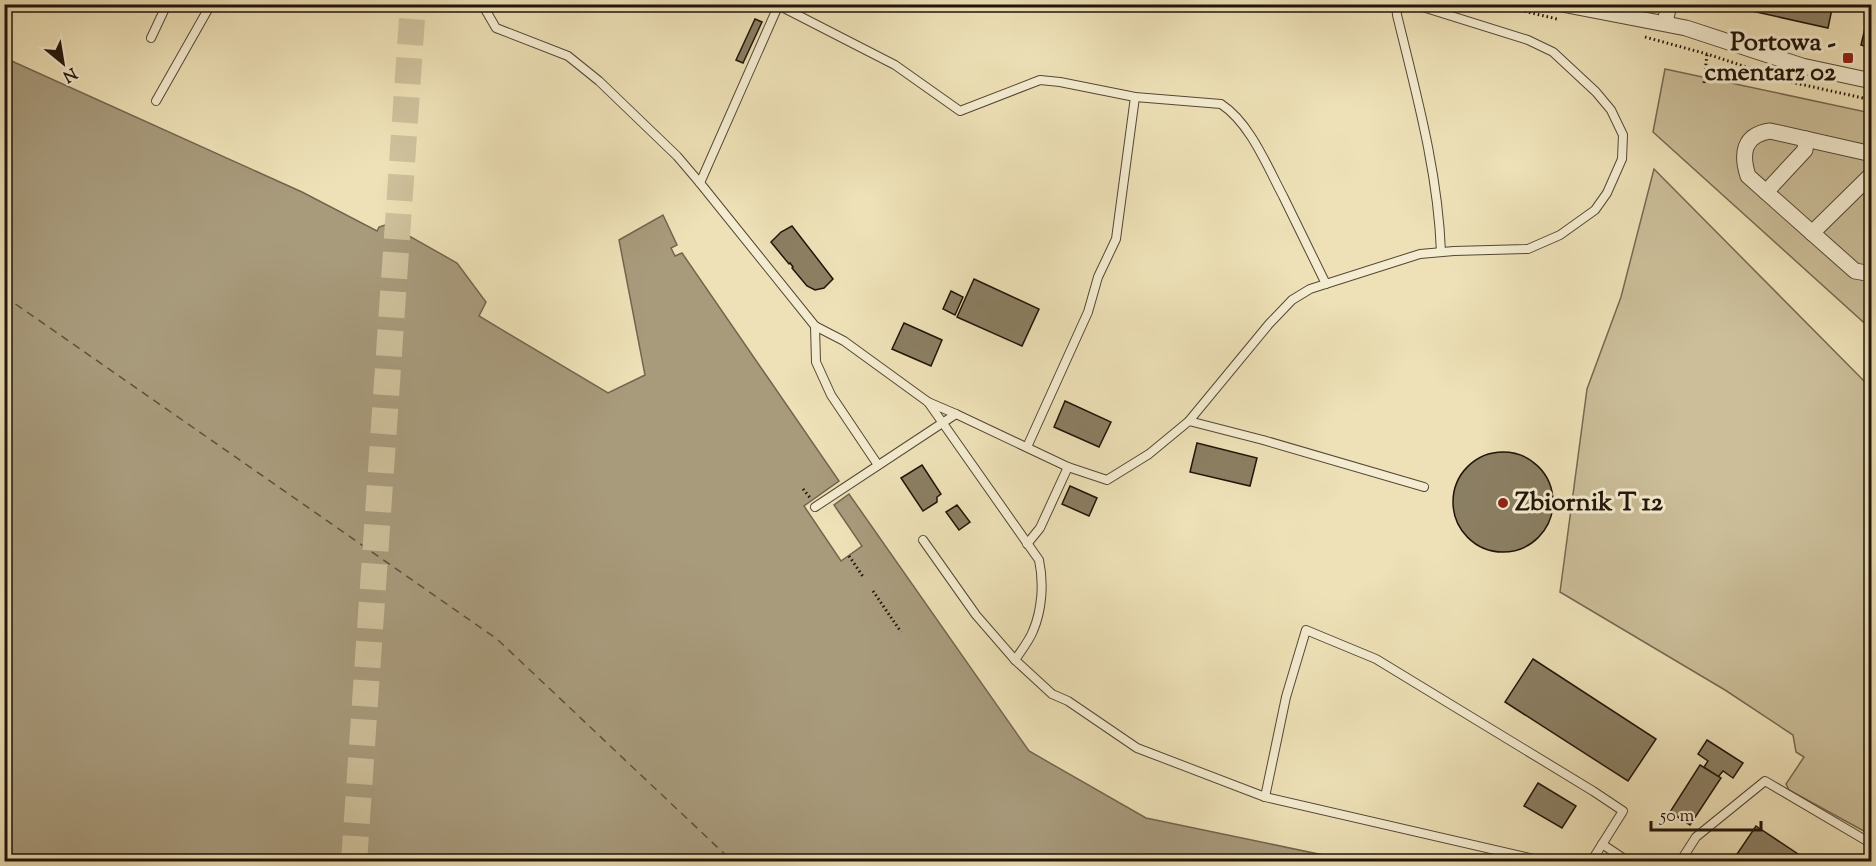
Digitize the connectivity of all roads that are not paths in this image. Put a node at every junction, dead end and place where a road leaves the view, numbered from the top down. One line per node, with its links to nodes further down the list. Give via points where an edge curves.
1 (167, 4): 10 (lane)
2 (211, 4): 13 (lane)
3 (482, 4): 17 (lane, via 496,28 568,56 599,81)
4 (1396, 4): 20 (lane, via 1431,157)
5 (1413, 4): 20 (lane, via 1528,40 1553,52 1596,92 1611,110 1623,135 1622,159 1607,193 1595,210 1560,235 1527,249)
6 (1669, 4): 9 (street)
7 (778, 5): 12 (lane, via 894,66 960,111 1040,81); 17 (lane)
8 (1562, 12): 9 (street)
9 (1665, 23): 11 (street, via 1793,63)
10 (151, 38)
11 (1872, 81)
12 (1135, 97): 22 (lane, via 1221,104 1232,111 1267,165); 28 (lane, via 1116,239)
13 (156, 101)
14 (1806, 139): 15 (street); 18 (street, via 1804,150); 18 (street, via 1770,131 1754,136 1743,159 1748,176)
15 (1872, 154)
16 (1872, 174): 19 (street)
17 (700, 183): 23 (lane)
18 (1766, 192): 19 (street)
19 (1812, 233): 21 (street, via 1855,271)
20 (1441, 252): 22 (lane, via 1420,254)
21 (1872, 274)
22 (1326, 284): 26 (lane, via 1292,300)
23 (814, 326): 24 (lane, via 844,341); 29 (lane, via 816,362 827,387)
24 (928, 402): 25 (lane); 27 (lane)
25 (956, 414): 27 (lane); 28 (lane)
26 (1189, 421): 30 (lane, via 1149,454 1107,480); 31 (lane)
27 (942, 423): 29 (lane); 34 (lane)
28 (1027, 447): 30 (lane)
29 (878, 465): 32 (lane)
30 (1068, 467): 34 (lane, via 1040,528)
31 (1424, 487)
32 (814, 504)
33 (923, 540): 35 (lane, via 976,615)
34 (1027, 544): 35 (lane, via 1039,560 1041,600 1033,632)
35 (1015, 660): 36 (lane, via 1052,694 1137,748)
36 (1265, 797): 37 (lane, via 1286,697 1306,630 1376,659 1623,811); 39 (lane)
37 (1602, 844): 40 (lane); 41 (lane)
38 (1872, 844): 42 (lane, via 1765,781 1696,837)
39 (1547, 861)
40 (1591, 861)
41 (1629, 861)
42 (1680, 861)

